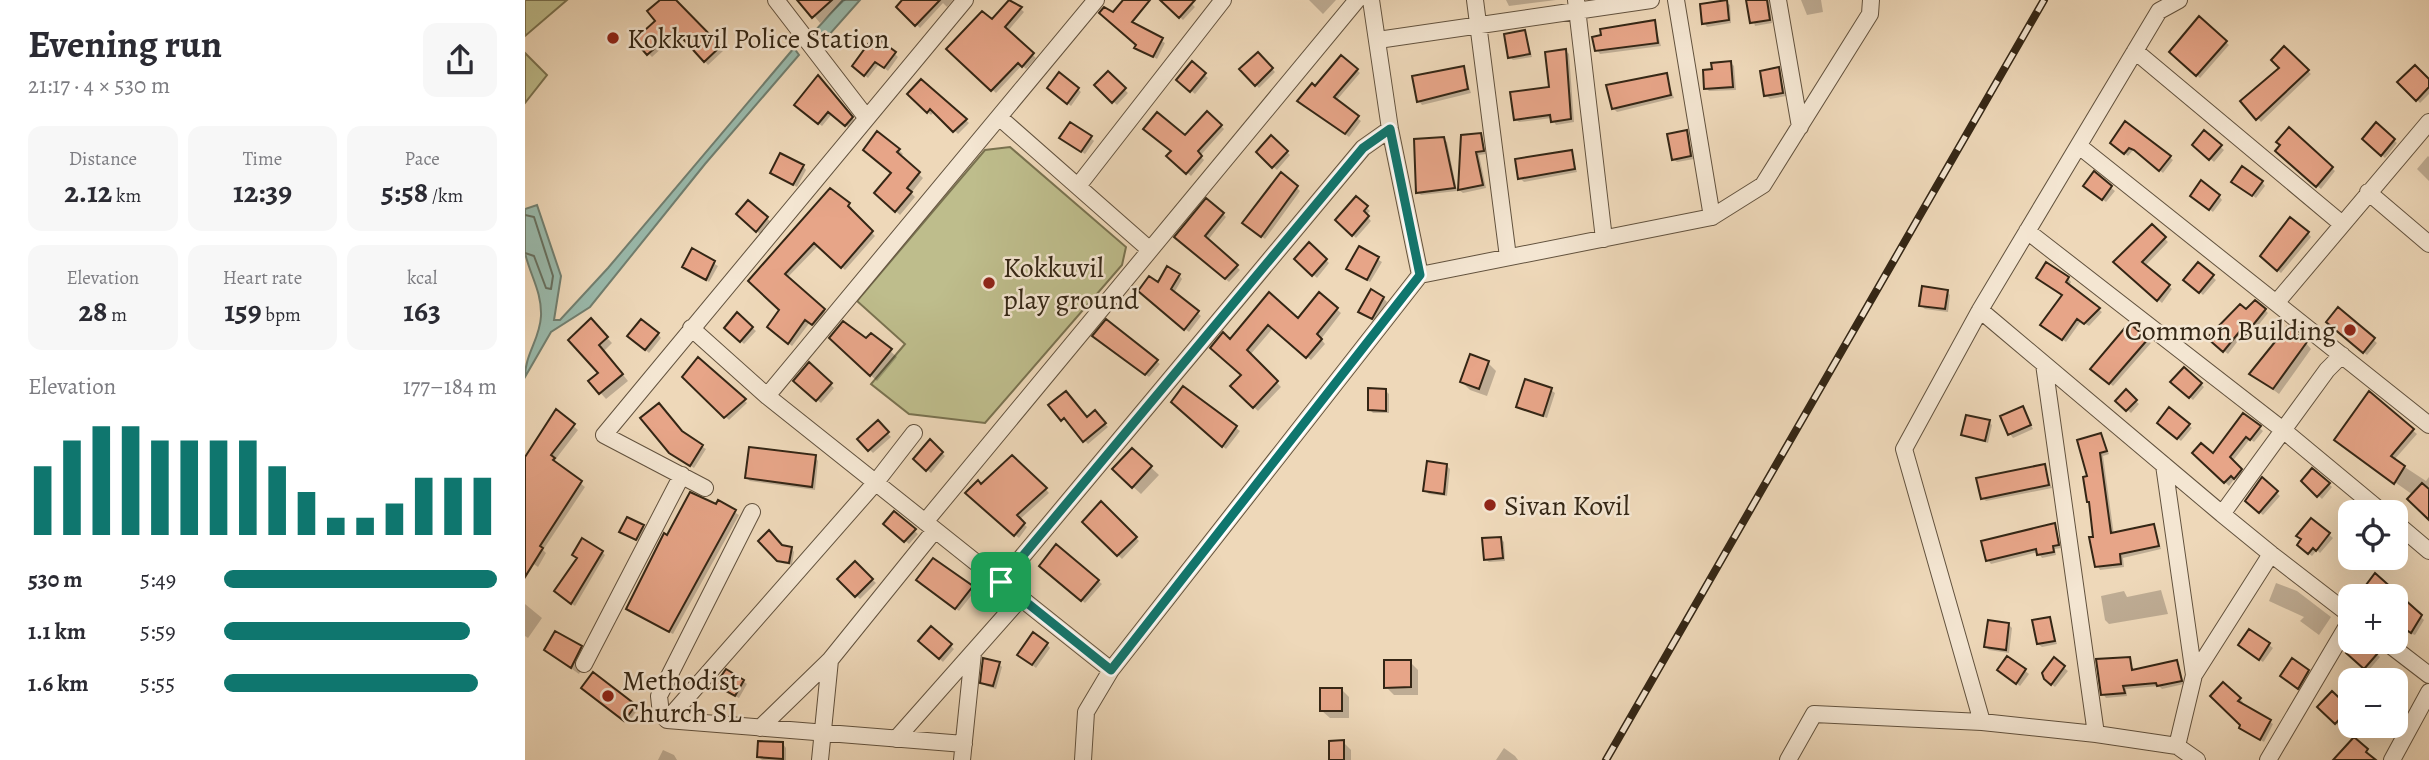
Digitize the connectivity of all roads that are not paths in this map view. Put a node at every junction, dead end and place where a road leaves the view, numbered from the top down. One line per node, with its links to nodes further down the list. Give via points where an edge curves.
1 (776, 0): 17 (street)
2 (965, 0): 17 (street)
3 (1096, 0): 18 (street)
4 (1223, 0): 23 (street)
5 (1357, 0): 30 (street)
6 (1371, 0): 15 (street)
7 (1475, 0): 14 (street)
8 (1651, 0): 13 (street)
9 (1676, 0): 25 (street)
10 (1778, 0): 20 (street)
11 (1871, 0): 20 (street, via 1870,14)
12 (2179, 0): 16 (street, via 2159,12)
13 (1577, 6): 14 (street); 28 (street)
14 (1478, 26): 15 (street); 31 (street)
15 (1378, 40): 21 (street)
16 (2135, 51): 22 (street); 26 (street)
17 (866, 117): 35 (street)
18 (1000, 118): 23 (street); 38 (street)
19 (2429, 122): 24 (street)
20 (1800, 127): 25 (street, via 1763,185)
21 (1390, 129): 32 (street); 53 (street, via 1363,148)
22 (2078, 146): 27 (street); 33 (street)
23 (1078, 186): 30 (street)
24 (2368, 192): 26 (street); 29 (street)
25 (1712, 217): 28 (street)
26 (2341, 224): 33 (street)
27 (2028, 231): 34 (street); 40 (street)
28 (1604, 239): 31 (street)
29 (2429, 244)
30 (1150, 250): 49 (street)
31 (1508, 257): 32 (street)
32 (1420, 275): 61 (street)
33 (2277, 302): 36 (street)
34 (1980, 310): 37 (street); 66 (street, via 1904,449)
35 (691, 328): 38 (street); 43 (street, via 604,435)
36 (2342, 355): 39 (street); 40 (street)
37 (2044, 363): 42 (street); 69 (street)
38 (767, 396): 44 (street)
39 (2429, 425)
40 (2283, 430): 46 (street); 48 (street)
41 (914, 433): 44 (street)
42 (2164, 466): 48 (street); 62 (street)
43 (682, 475): 45 (street); 60 (street)
44 (876, 482): 49 (street); 65 (street)
45 (705, 488)
46 (2367, 500)
47 (752, 512): 65 (street, via 659,696 661,714)
48 (2222, 514): 52 (street)
49 (930, 526): 53 (street); 59 (street)
50 (2408, 533): 51 (street)
51 (2429, 551)
52 (2271, 554): 55 (street); 62 (street)
53 (1001, 582): 54 (street)
54 (1020, 599): 57 (street); 61 (street)
55 (2338, 606)
56 (2338, 641): 77 (street)
57 (973, 653): 70 (street); 72 (street)
58 (2402, 654): 63 (street)
59 (830, 660): 67 (street); 68 (street)
60 (584, 664)
61 (1111, 670): 74 (street, via 1086,712)
62 (2194, 675): 71 (street)
63 (2429, 675)
64 (2429, 692): 78 (street)
65 (667, 720): 67 (street)
66 (1982, 722): 69 (street); 75 (street, via 1814,714)
67 (760, 727): 68 (street)
68 (822, 733): 70 (street); 73 (street)
69 (2096, 734): 71 (street)
70 (896, 739): 72 (street)
71 (2178, 746): 76 (street)
72 (963, 752)
73 (820, 760)
74 (1083, 760)
75 (1788, 760)
76 (2197, 760)
77 (2268, 760)
78 (2392, 760)

